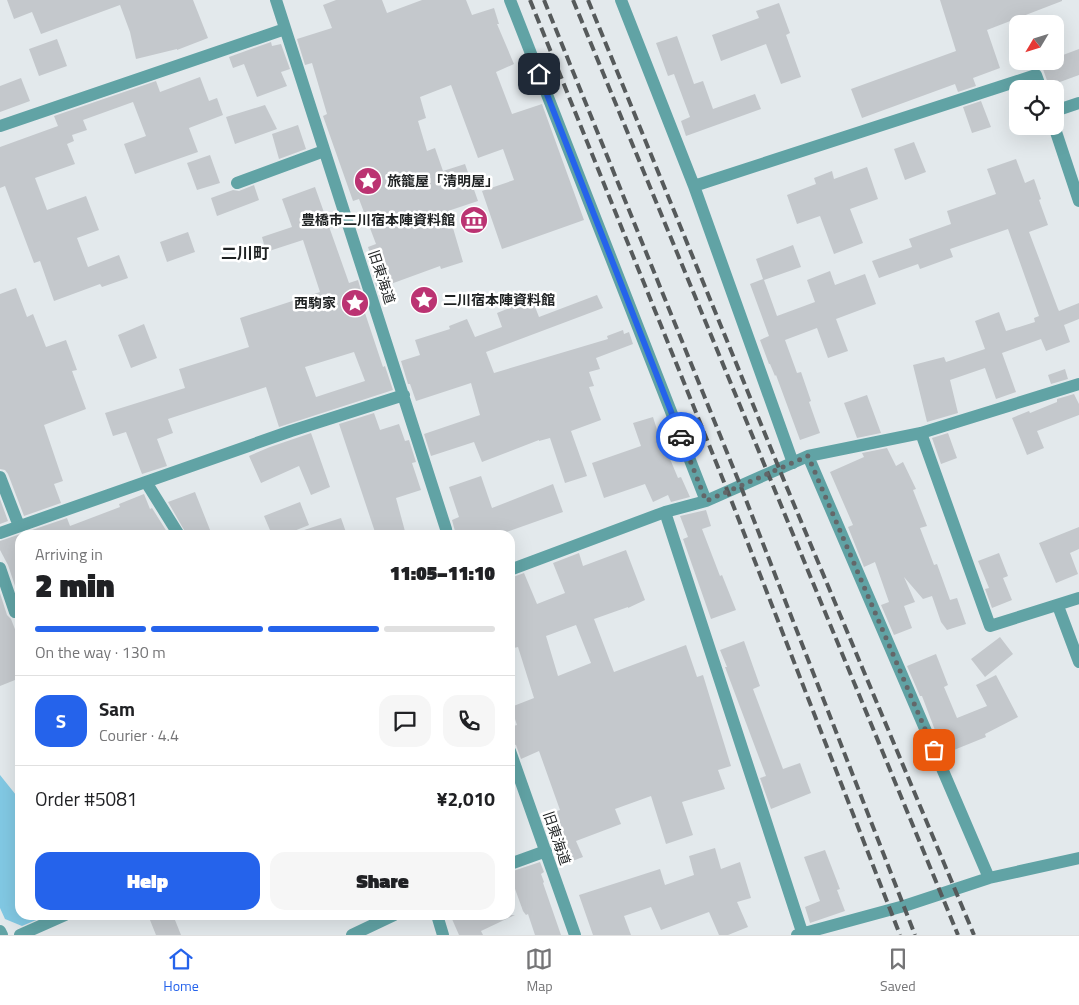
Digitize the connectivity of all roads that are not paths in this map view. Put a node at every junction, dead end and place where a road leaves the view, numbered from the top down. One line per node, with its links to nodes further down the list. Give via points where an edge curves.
1 (276, 0): 4 (street, 旧東海道)
2 (510, 0): 24 (street)
3 (621, 0): 15 (street)
4 (285, 29): 10 (street); 12 (street, 旧東海道)
5 (1024, 80): 6 (street, via 1036,76)
6 (1038, 80)
7 (1009, 85): 15 (street)
8 (1079, 103): 9 (street)
9 (1064, 108)
10 (0, 126)
11 (1058, 135): 14 (street)
12 (324, 151): 13 (street); 18 (street, 旧東海道)
13 (237, 183)
14 (1077, 185): 16 (street)
15 (694, 186): 21 (street)
16 (1079, 201)
17 (1079, 384): 19 (street)
18 (404, 395): 23 (street); 28 (street, 旧東海道)
19 (921, 433): 20 (street); 33 (street, via 990,626)
20 (808, 456): 21 (street); 40 (street)
21 (793, 463): 24 (street)
22 (0, 477): 26 (street)
23 (146, 482): 26 (street); 27 (street)
24 (706, 501): 25 (street)
25 (665, 512): 31 (street); 45 (street)
26 (19, 526): 29 (street)
27 (176, 530)
28 (446, 530)
29 (0, 533)
30 (0, 568): 34 (street)
31 (515, 568)
32 (1079, 598): 33 (street)
33 (1058, 606): 35 (street)
34 (15, 612)
35 (1079, 662)
36 (515, 765): 37 (street, 旧東海道)
37 (546, 852): 39 (street); 50 (street, 旧東海道)
38 (1079, 858): 40 (street)
39 (515, 862)
40 (989, 878): 45 (street, via 904,906)
41 (54, 920): 47 (street)
42 (384, 920): 48 (street)
43 (438, 920): 49 (street)
44 (0, 931): 46 (street)
45 (801, 934)
46 (2, 935)
47 (20, 935)
48 (352, 935)
49 (443, 935)
50 (574, 935)

